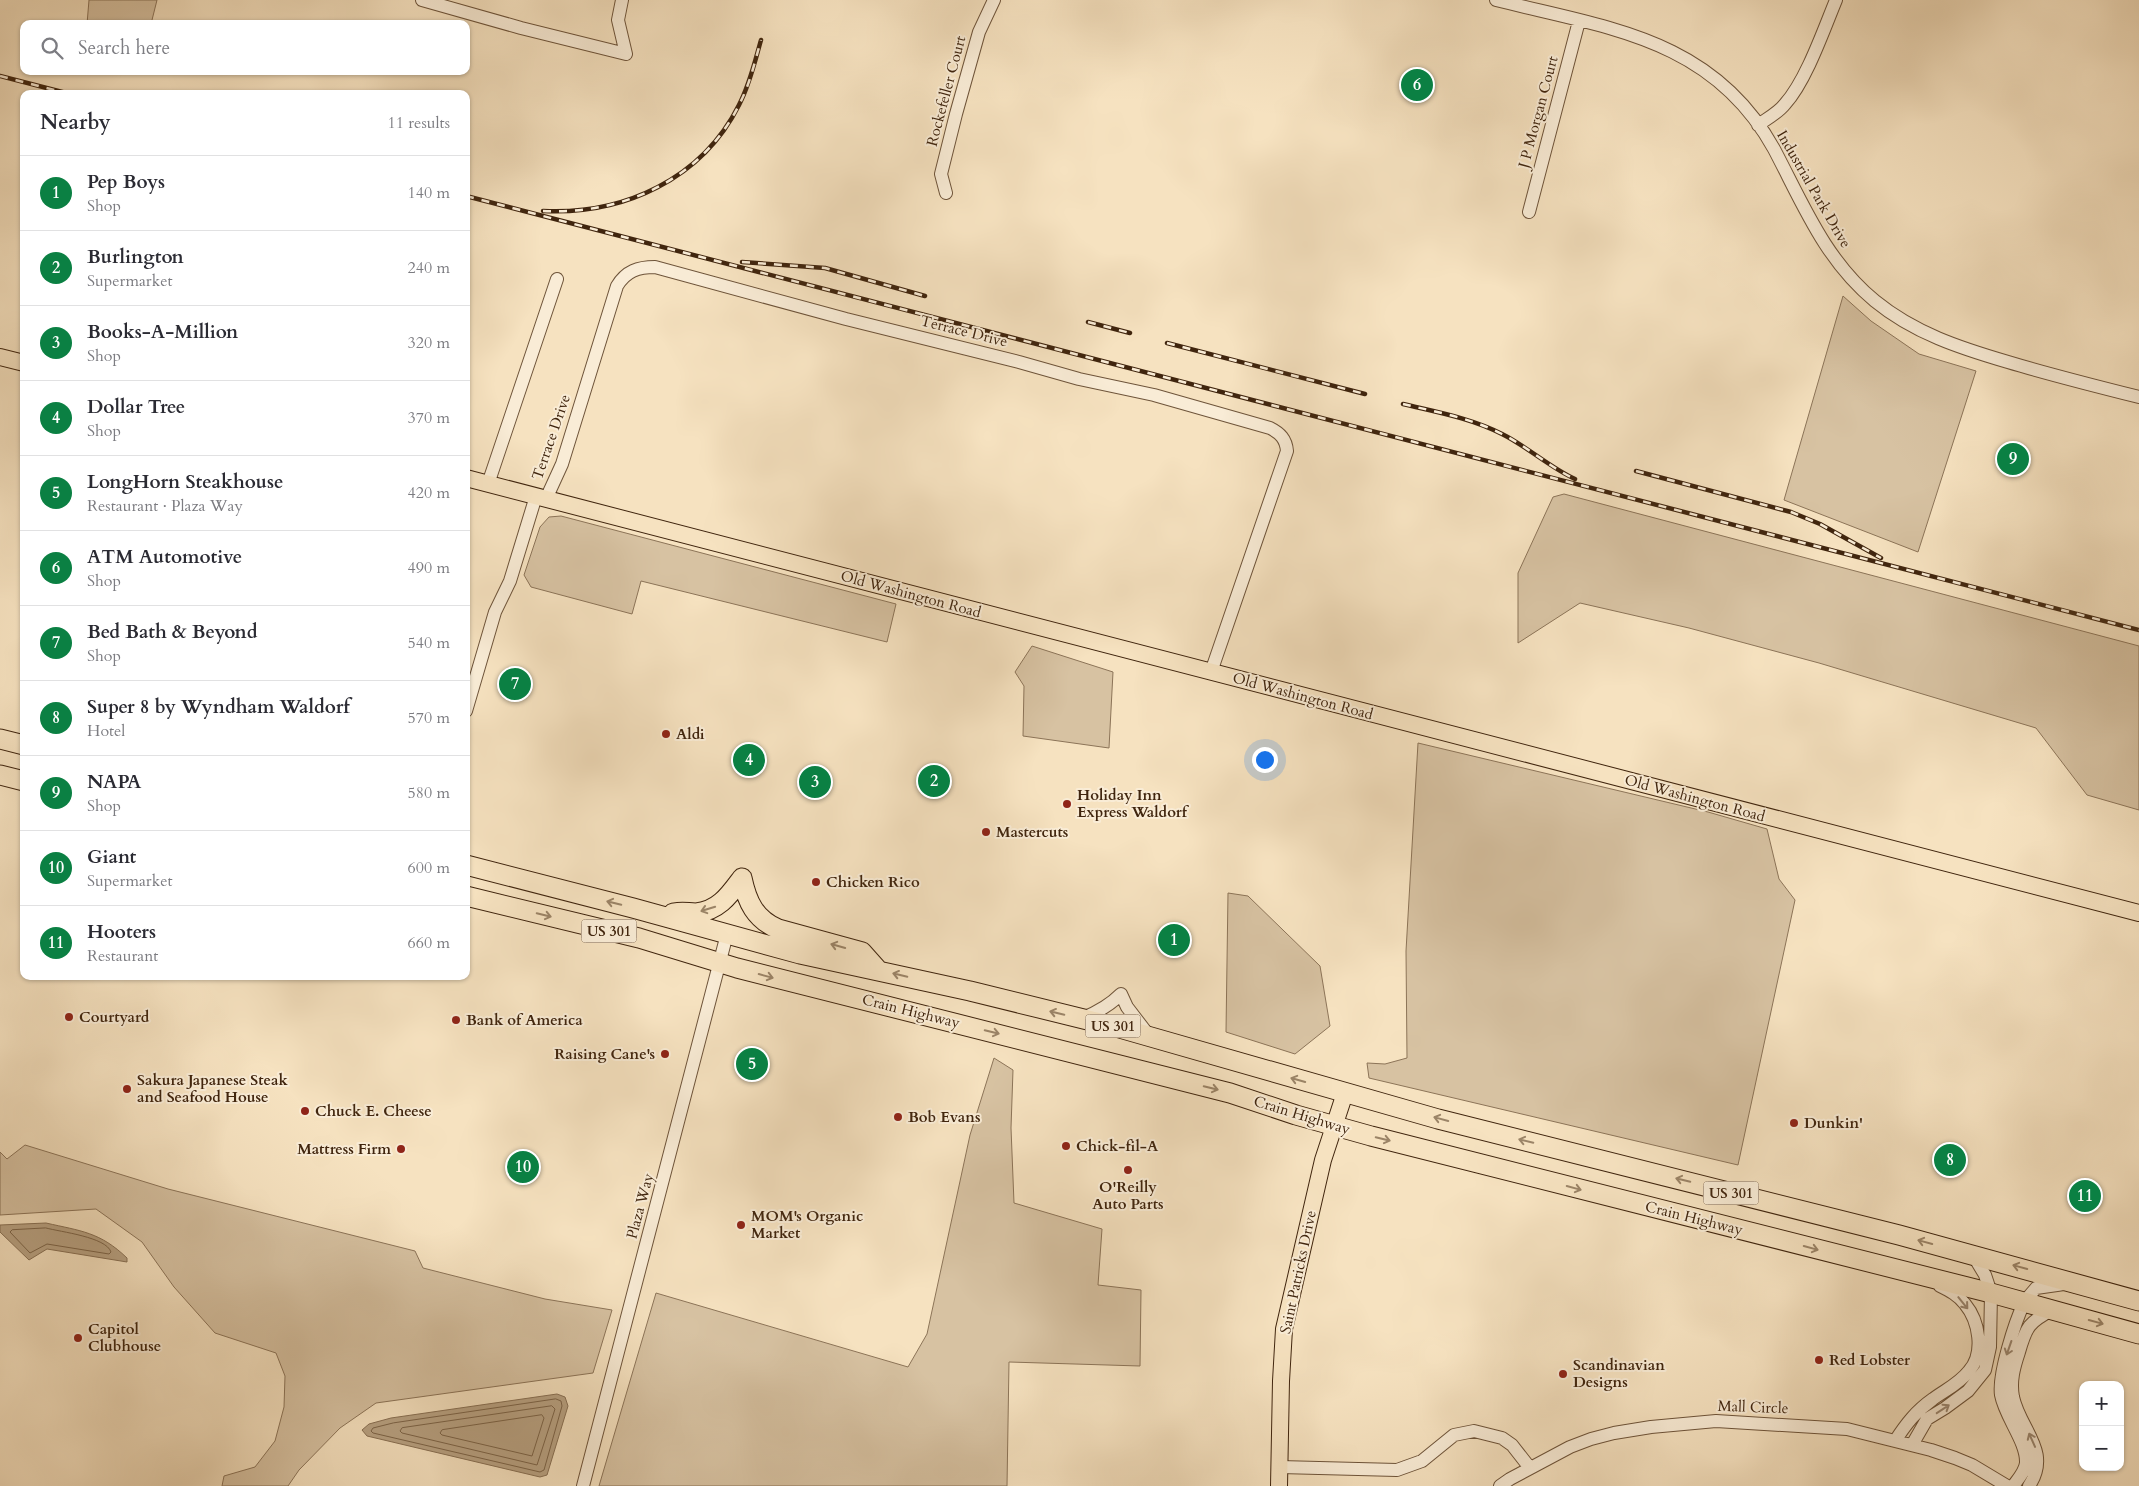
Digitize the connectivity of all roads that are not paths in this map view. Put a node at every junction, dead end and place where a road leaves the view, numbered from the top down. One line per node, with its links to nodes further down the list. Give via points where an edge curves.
1 (422, 0): 2 (street, via 626,54 618,20)
2 (622, 0)
3 (994, 0): 8 (street, Rockefeller Court, via 979,32 941,174)
4 (1496, 0): 6 (street, Industrial Park Drive)
5 (1836, 0): 7 (street, via 1790,97 1778,111)
6 (1579, 21): 7 (street, Industrial Park Drive, via 1655,43 1695,63 1734,95); 9 (street, J P Morgan Court)
7 (1758, 125): 13 (street, Industrial Park Drive, via 1832,257 1884,308 1922,332 1960,349)
8 (946, 193)
9 (1529, 212)
10 (557, 279): 15 (street)
11 (0, 357): 12 (main road)
12 (20, 362)
13 (2139, 397)
14 (470, 479): 15 (main road, Old Washington Road)
15 (488, 484): 16 (main road, Old Washington Road)
16 (541, 498): 17 (main road, Old Washington Road); 17 (street, Terrace Drive, via 562,464 617,286 625,274 643,267 655,267 846,319 1154,395 1270,428 1279,433 1286,444 1287,451); 18 (street, via 495,612)
17 (1211, 672): 25 (main road, Old Washington Road)
18 (470, 696)
19 (0, 739): 20 (highway)
20 (20, 744)
21 (0, 775): 22 (highway)
22 (20, 780)
23 (470, 866): 26 (highway, Crain Highway / US 301, one-way to 23)
24 (470, 897): 28 (highway, Crain Highway / US 301, one-way to 28, via 639,938)
25 (2139, 913)
26 (661, 916): 27 (highway, Crain Highway / US 301); 29 (highway, one-way to 26, via 862,952 767,924 752,909 742,878 714,908)
27 (727, 934): 28 (street, Plaza Way); 29 (highway, Crain Highway / US 301, via 800,954)
28 (719, 963): 33 (highway, Crain Highway / US 301, one-way to 33, via 1230,1093); 46 (street, Plaza Way)
29 (878, 970): 30 (highway, Crain Highway / US 301, one-way to 29)
30 (1080, 1019): 31 (highway, Crain Highway / US 301); 31 (street, via 1112,1004 1121,994)
31 (1150, 1037): 32 (highway, Crain Highway / US 301, one-way to 31)
32 (1345, 1093): 33 (main road, Saint Patricks Drive); 34 (highway, Crain Highway / US 301, one-way to 32)
33 (1336, 1126): 35 (highway, Crain Highway / US 301, one-way to 35); 44 (main road, Saint Patricks Drive, via 1323,1160 1284,1329)
34 (1972, 1255): 36 (highway, Crain Highway / US 301, one-way to 34); 37 (street, via 1985,1275)
35 (1923, 1276): 37 (highway, Crain Highway / US 301); 42 (street, one-way to 42, via 1965,1303 1974,1318 1978,1346 1971,1370 1910,1418)
36 (2084, 1285): 38 (highway, Crain Highway / US 301); 39 (street, via 2054,1284 2036,1288)
37 (1991, 1293): 39 (highway, Crain Highway / US 301); 43 (street, one-way to 37, via 1927,1419 1968,1391 1985,1370 1990,1347)
38 (2139, 1301)
39 (2024, 1302): 40 (highway, Crain Highway / US 301); 50 (street, one-way to 50, via 2001,1380 2003,1402 2024,1450 2026,1463)
40 (2052, 1310): 41 (highway, Crain Highway / US 301, one-way to 41); 51 (street, one-way to 40, via 2036,1474 2038,1460 2013,1396 2012,1374 2026,1329 2038,1317)
41 (2139, 1334)
42 (1895, 1441): 43 (street, Mall Circle); 45 (street, Mall Circle, via 1847,1429 1716,1421 1614,1433 1570,1447)
43 (1912, 1445): 49 (street, Mall Circle, via 1955,1458)
44 (1280, 1467): 45 (street, via 1397,1470 1422,1461 1454,1435 1474,1431 1502,1438 1512,1445); 47 (main road, Saint Patricks Drive)
45 (1530, 1468): 48 (street, Mall Circle)
46 (583, 1486)
47 (1279, 1486)
48 (1500, 1486)
49 (2007, 1486)
50 (2014, 1486)
51 (2029, 1486)

